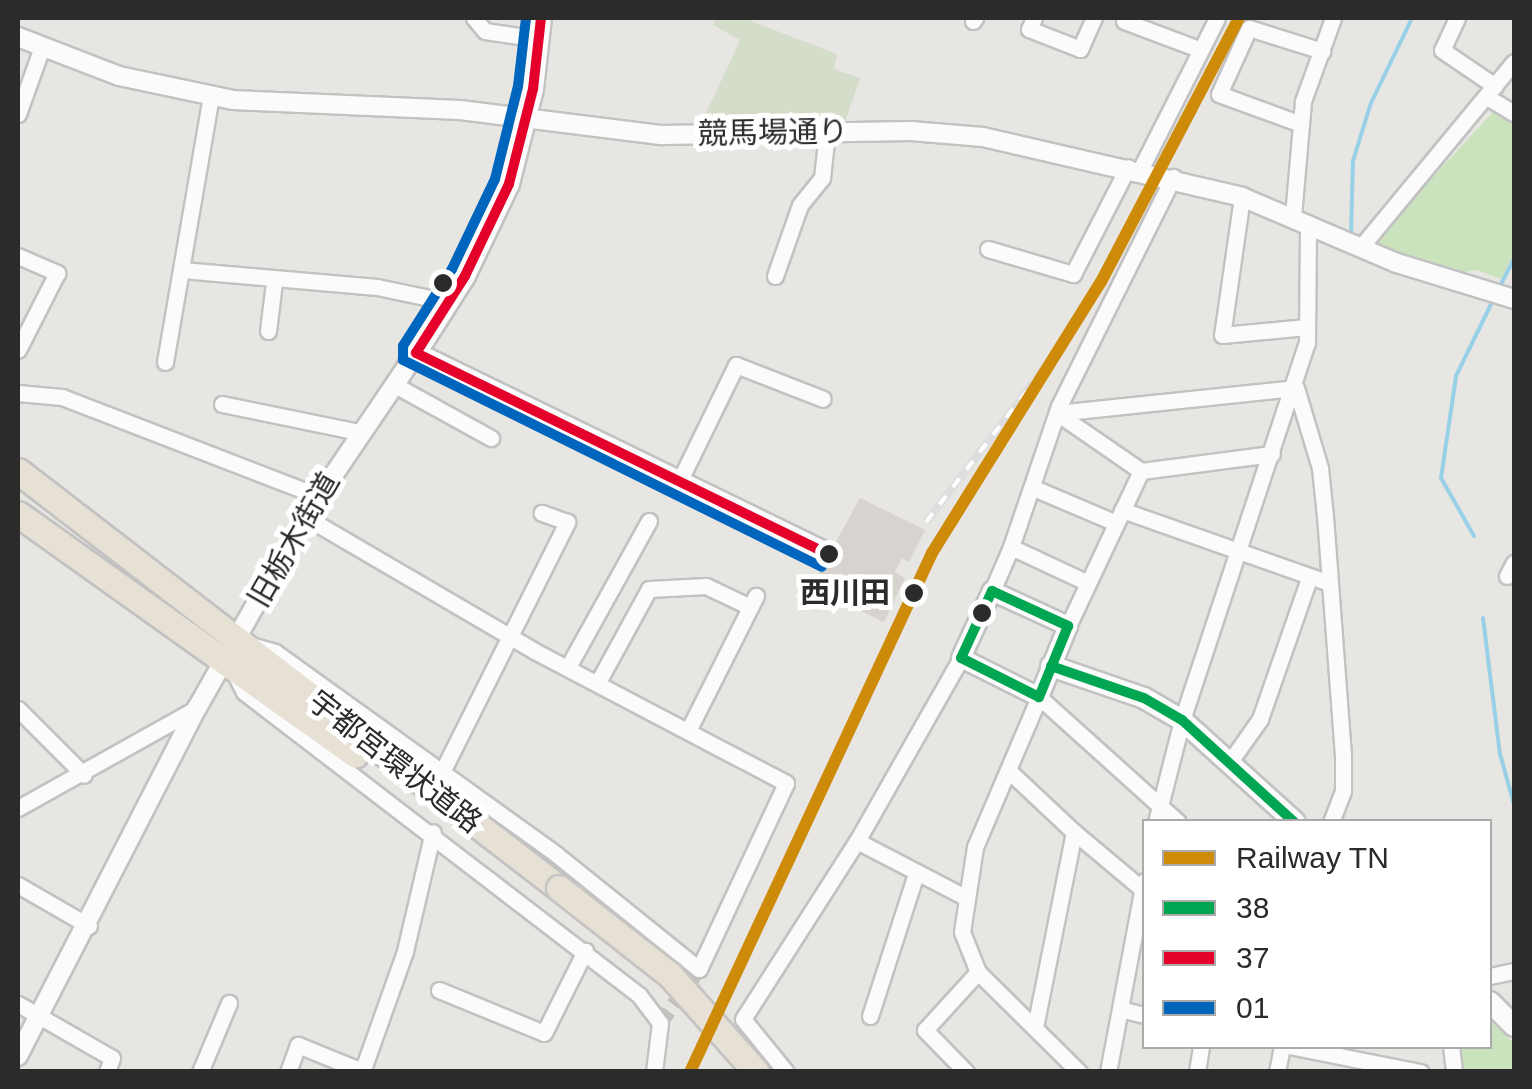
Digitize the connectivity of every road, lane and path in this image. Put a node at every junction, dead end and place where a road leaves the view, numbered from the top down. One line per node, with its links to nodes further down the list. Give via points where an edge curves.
1 (474, 18): 8 (street, via 485,31)
2 (1034, 18): 3 (street, via 1030,29 1080,49)
3 (1094, 18)
4 (1217, 18): 11 (street)
5 (1333, 18): 12 (street)
6 (1457, 18): 14 (street, via 1442,50)
7 (1124, 21): 11 (street)
8 (540, 28): 18 (main road, 旧栃木街道)
9 (18, 37): 10 (street, 競馬場通り)
10 (42, 47): 15 (street, 競馬場通り, via 119,76); 17 (street)
11 (1201, 50): 21 (street)
12 (1322, 51): 19 (street); 19 (street, via 1248,28 1219,94)
13 (1514, 62): 14 (street)
14 (1491, 92): 16 (street); 25 (street)
15 (211, 96): 18 (street, 競馬場通り); 28 (street)
16 (1514, 112)
17 (18, 114)
18 (527, 117): 20 (street, 競馬場通り, via 662,135); 32 (main road, 旧栃木街道, via 500,208)
19 (1301, 124): 24 (street)
20 (827, 132): 21 (street, 競馬場通り, via 944,132); 29 (street, via 822,178 800,205)
21 (1134, 169): 22 (street, 競馬場通り); 26 (street, via 1073,274)
22 (1173, 178): 23 (street, 競馬場通り); 43 (street)
23 (1242, 197): 24 (street, 競馬場通り); 33 (street, via 1222,336)
24 (1300, 220): 25 (street, 競馬場通り); 33 (street)
25 (1360, 248): 31 (street, 競馬場通り)
26 (988, 249)
27 (18, 256): 35 (street, via 57,273)
28 (182, 270): 30 (street); 37 (street)
29 (775, 276)
30 (274, 282): 32 (street, via 378,287); 34 (street)
31 (1503, 296)
32 (449, 302): 36 (main road, 旧栃木街道)
33 (1308, 327): 39 (street)
34 (268, 331)
35 (18, 350)
36 (416, 353): 38 (street, 旧栃木街道); 49 (main road)
37 (166, 362)
38 (393, 384): 44 (street, 旧栃木街道); 45 (street)
39 (1296, 388): 43 (street); 46 (street); 61 (street, via 1320,468)
40 (18, 393): 51 (street, via 62,397)
41 (823, 399): 49 (street, via 736,365)
42 (222, 404): 44 (street)
43 (1057, 413): 48 (street); 50 (street)
44 (358, 432): 51 (street, 旧栃木街道)
45 (491, 438)
46 (1272, 454): 48 (street); 59 (street)
47 (18, 471): 66 (highway, 宇都宮環状道路)
48 (1141, 471): 55 (street)
49 (680, 480): 58 (main road)
50 (1036, 489): 55 (street); 57 (street)
51 (318, 496): 54 (street, 旧栃木街道)
52 (542, 513): 65 (street, via 567,522)
53 (18, 514): 66 (highway, 宇都宮環状道路)
54 (305, 517): 65 (street); 66 (street, 旧栃木街道)
55 (1119, 517): 59 (street); 62 (street)
56 (649, 521): 69 (street)
57 (1011, 547): 62 (street); 63 (street)
58 (829, 554)
59 (1236, 554): 60 (street); 74 (street)
60 (1309, 578): 61 (street); 76 (street, via 1260,720)
61 (1326, 582): 85 (street, via 1343,791)
62 (1088, 583): 64 (street)
63 (992, 591): 64 (street); 67 (street)
64 (1068, 626): 68 (street)
65 (512, 638): 69 (street); 77 (street)
66 (232, 650): 72 (street, 旧栃木街道); 77 (street, via 275,652); 86 (street, via 244,692); 92 (highway, 宇都宮環状道路)
67 (961, 658): 71 (street); 88 (street)
68 (1051, 666): 71 (street); 74 (main road, via 1144,698)
69 (568, 667): 70 (street)
70 (598, 682): 75 (street); 75 (street, via 649,589 706,586 753,601)
71 (1038, 697): 78 (street); 80 (street)
72 (197, 708): 79 (street); 95 (street, 旧栃木街道)
73 (18, 710): 79 (street)
74 (1182, 720): 76 (main road); 80 (street)
75 (690, 727): 77 (street, via 786,783 699,969)
76 (1229, 762): 84 (main road)
77 (442, 772)
78 (1010, 772): 87 (street); 94 (street, via 975,847)
79 (84, 774): 81 (street)
80 (1160, 804): 82 (street); 83 (street)
81 (18, 806)
82 (1157, 819)
83 (1175, 819)
84 (1291, 819)
85 (1332, 819)
86 (433, 832): 96 (street); 112 (street, via 405,951)
87 (1074, 832): 90 (street); 107 (street)
88 (857, 840): 89 (street); 119 (street, via 743,1019)
89 (916, 874): 94 (street); 104 (street)
90 (1142, 884)
91 (18, 885): 95 (street)
92 (555, 895): 117 (highway, 宇都宮環状道路, via 660,988); 118 (highway, 宇都宮環状道路, bridge, via 670,975)
93 (1142, 896): 102 (street)
94 (966, 898): 97 (street, via 962,932)
95 (89, 926): 105 (street, 旧栃木街道)
96 (585, 951): 98 (street, via 544,1034); 116 (street, via 639,995 660,1023)
97 (978, 972): 107 (street); 120 (street, via 924,1030)
98 (440, 990)
99 (229, 1002): 114 (street)
100 (18, 1004): 105 (street)
101 (1492, 1004): 106 (main road)
102 (1120, 1009): 103 (street); 121 (street)
103 (1142, 1014)
104 (870, 1016)
105 (40, 1017): 109 (street, 旧栃木街道); 113 (street, via 112,1058)
106 (1514, 1026)
107 (1034, 1028): 111 (street)
108 (1303, 1049): 110 (street)
109 (18, 1056)
110 (1368, 1060): 122 (street)
111 (1075, 1070)
112 (362, 1071): 115 (street, via 298,1045)
113 (107, 1072)
114 (200, 1072)
115 (288, 1072)
116 (654, 1072)
117 (734, 1072)
118 (756, 1072)
119 (786, 1072)
120 (966, 1072)
121 (1108, 1072)
122 (1420, 1072)

